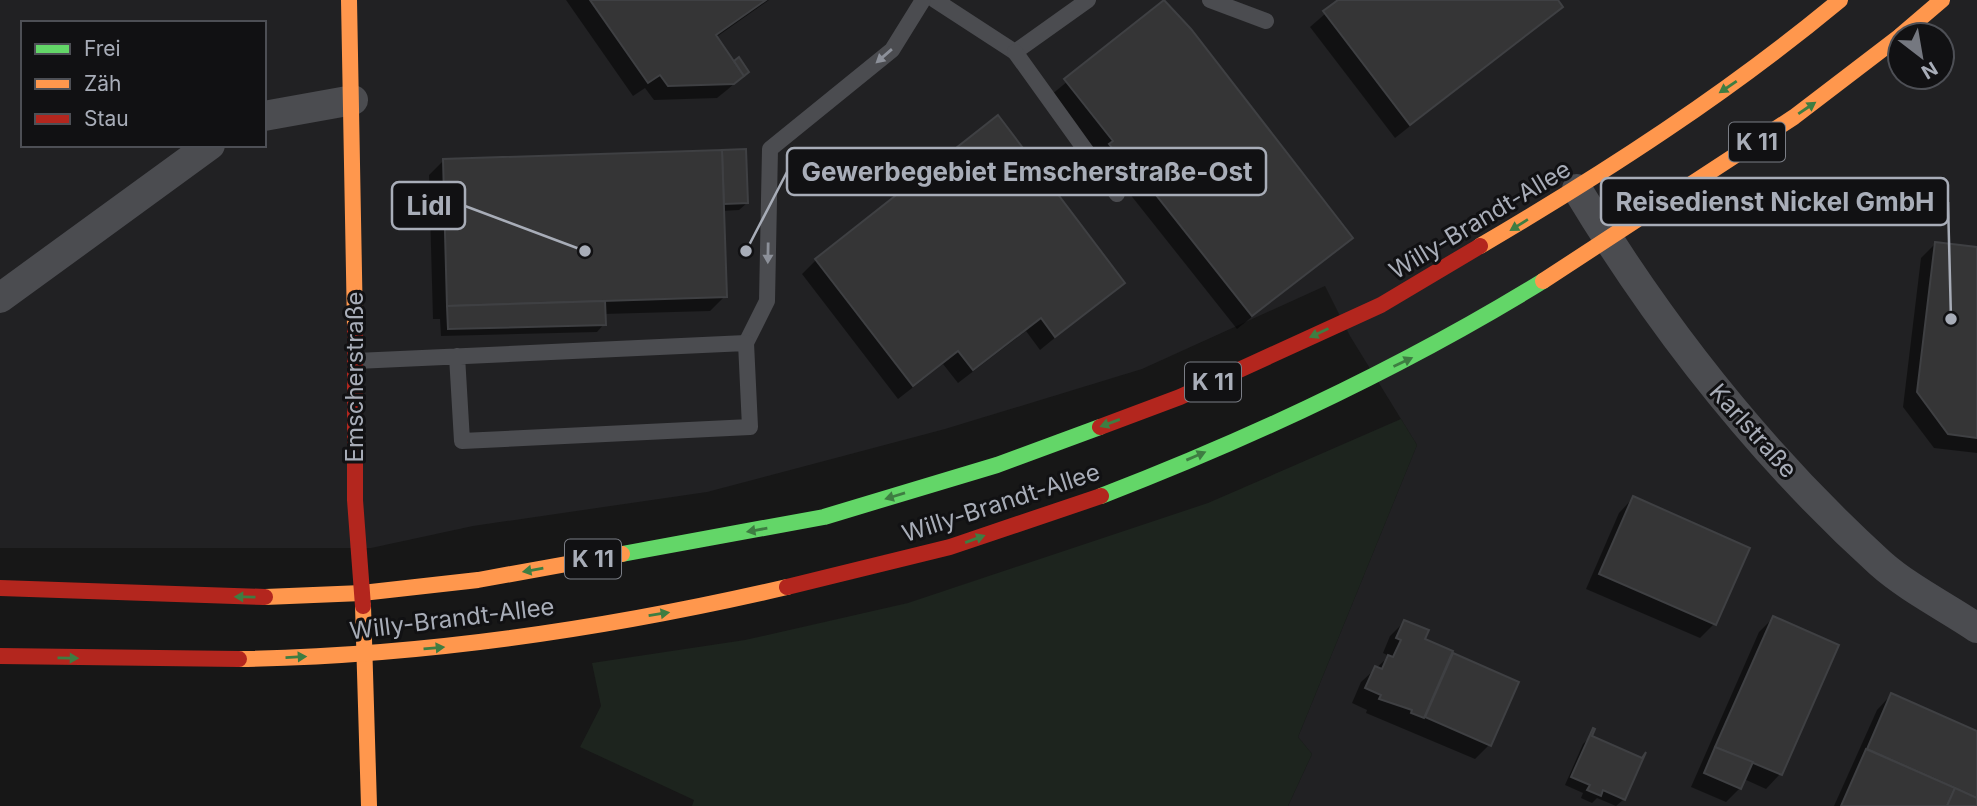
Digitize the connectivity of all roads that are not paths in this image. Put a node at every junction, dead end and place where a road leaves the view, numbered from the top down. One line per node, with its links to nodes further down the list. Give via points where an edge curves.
1 (349, 0): 12 (main road, Emscherstraße)
2 (923, 0): 19 (lane, one-way to 19, via 892,50 770,149 767,301)
3 (935, 0): 11 (lane)
4 (1087, 0): 11 (lane)
5 (1210, 0): 8 (lane)
6 (1840, 0): 15 (main road, Willy-Brandt-Allee / K 11, one-way to 15, via 1764,63)
7 (1941, 0): 9 (main road, Willy-Brandt-Allee / K 11)
8 (1266, 21)
9 (1918, 21)
10 (1886, 49): 17 (main road, Willy-Brandt-Allee / K 11, one-way to 10, via 1855,75)
11 (1015, 52): 16 (lane)
12 (353, 100): 13 (street); 21 (main road, Emscherstraße)
13 (266, 116)
14 (208, 147): 18 (street)
15 (1577, 190): 17 (street, Karlstraße); 23 (main road, Willy-Brandt-Allee / K 11, one-way to 23, via 1381,305 1180,397 997,465 824,517 478,580)
16 (1117, 194)
17 (1609, 243): 24 (street, Karlstraße, via 1668,330 1764,447 1882,565); 25 (main road, Willy-Brandt-Allee / K 11, one-way to 17, via 484,643 731,602 964,543 1133,483 1276,422 1418,355)
18 (0, 298)
19 (746, 343): 20 (lane); 20 (lane, via 750,427 476,441 462,441)
20 (457, 356): 21 (lane)
21 (356, 361): 23 (main road, Emscherstraße, via 355,500)
22 (0, 588): 23 (main road, Willy-Brandt-Allee / K 11, one-way to 22, via 254,597)
23 (362, 593): 25 (main road, Emscherstraße)
24 (1977, 628)
25 (366, 654): 26 (main road, Willy-Brandt-Allee / K 11, one-way to 25, via 264,659); 27 (main road, Emscherstraße)
26 (0, 656)
27 (369, 806)

